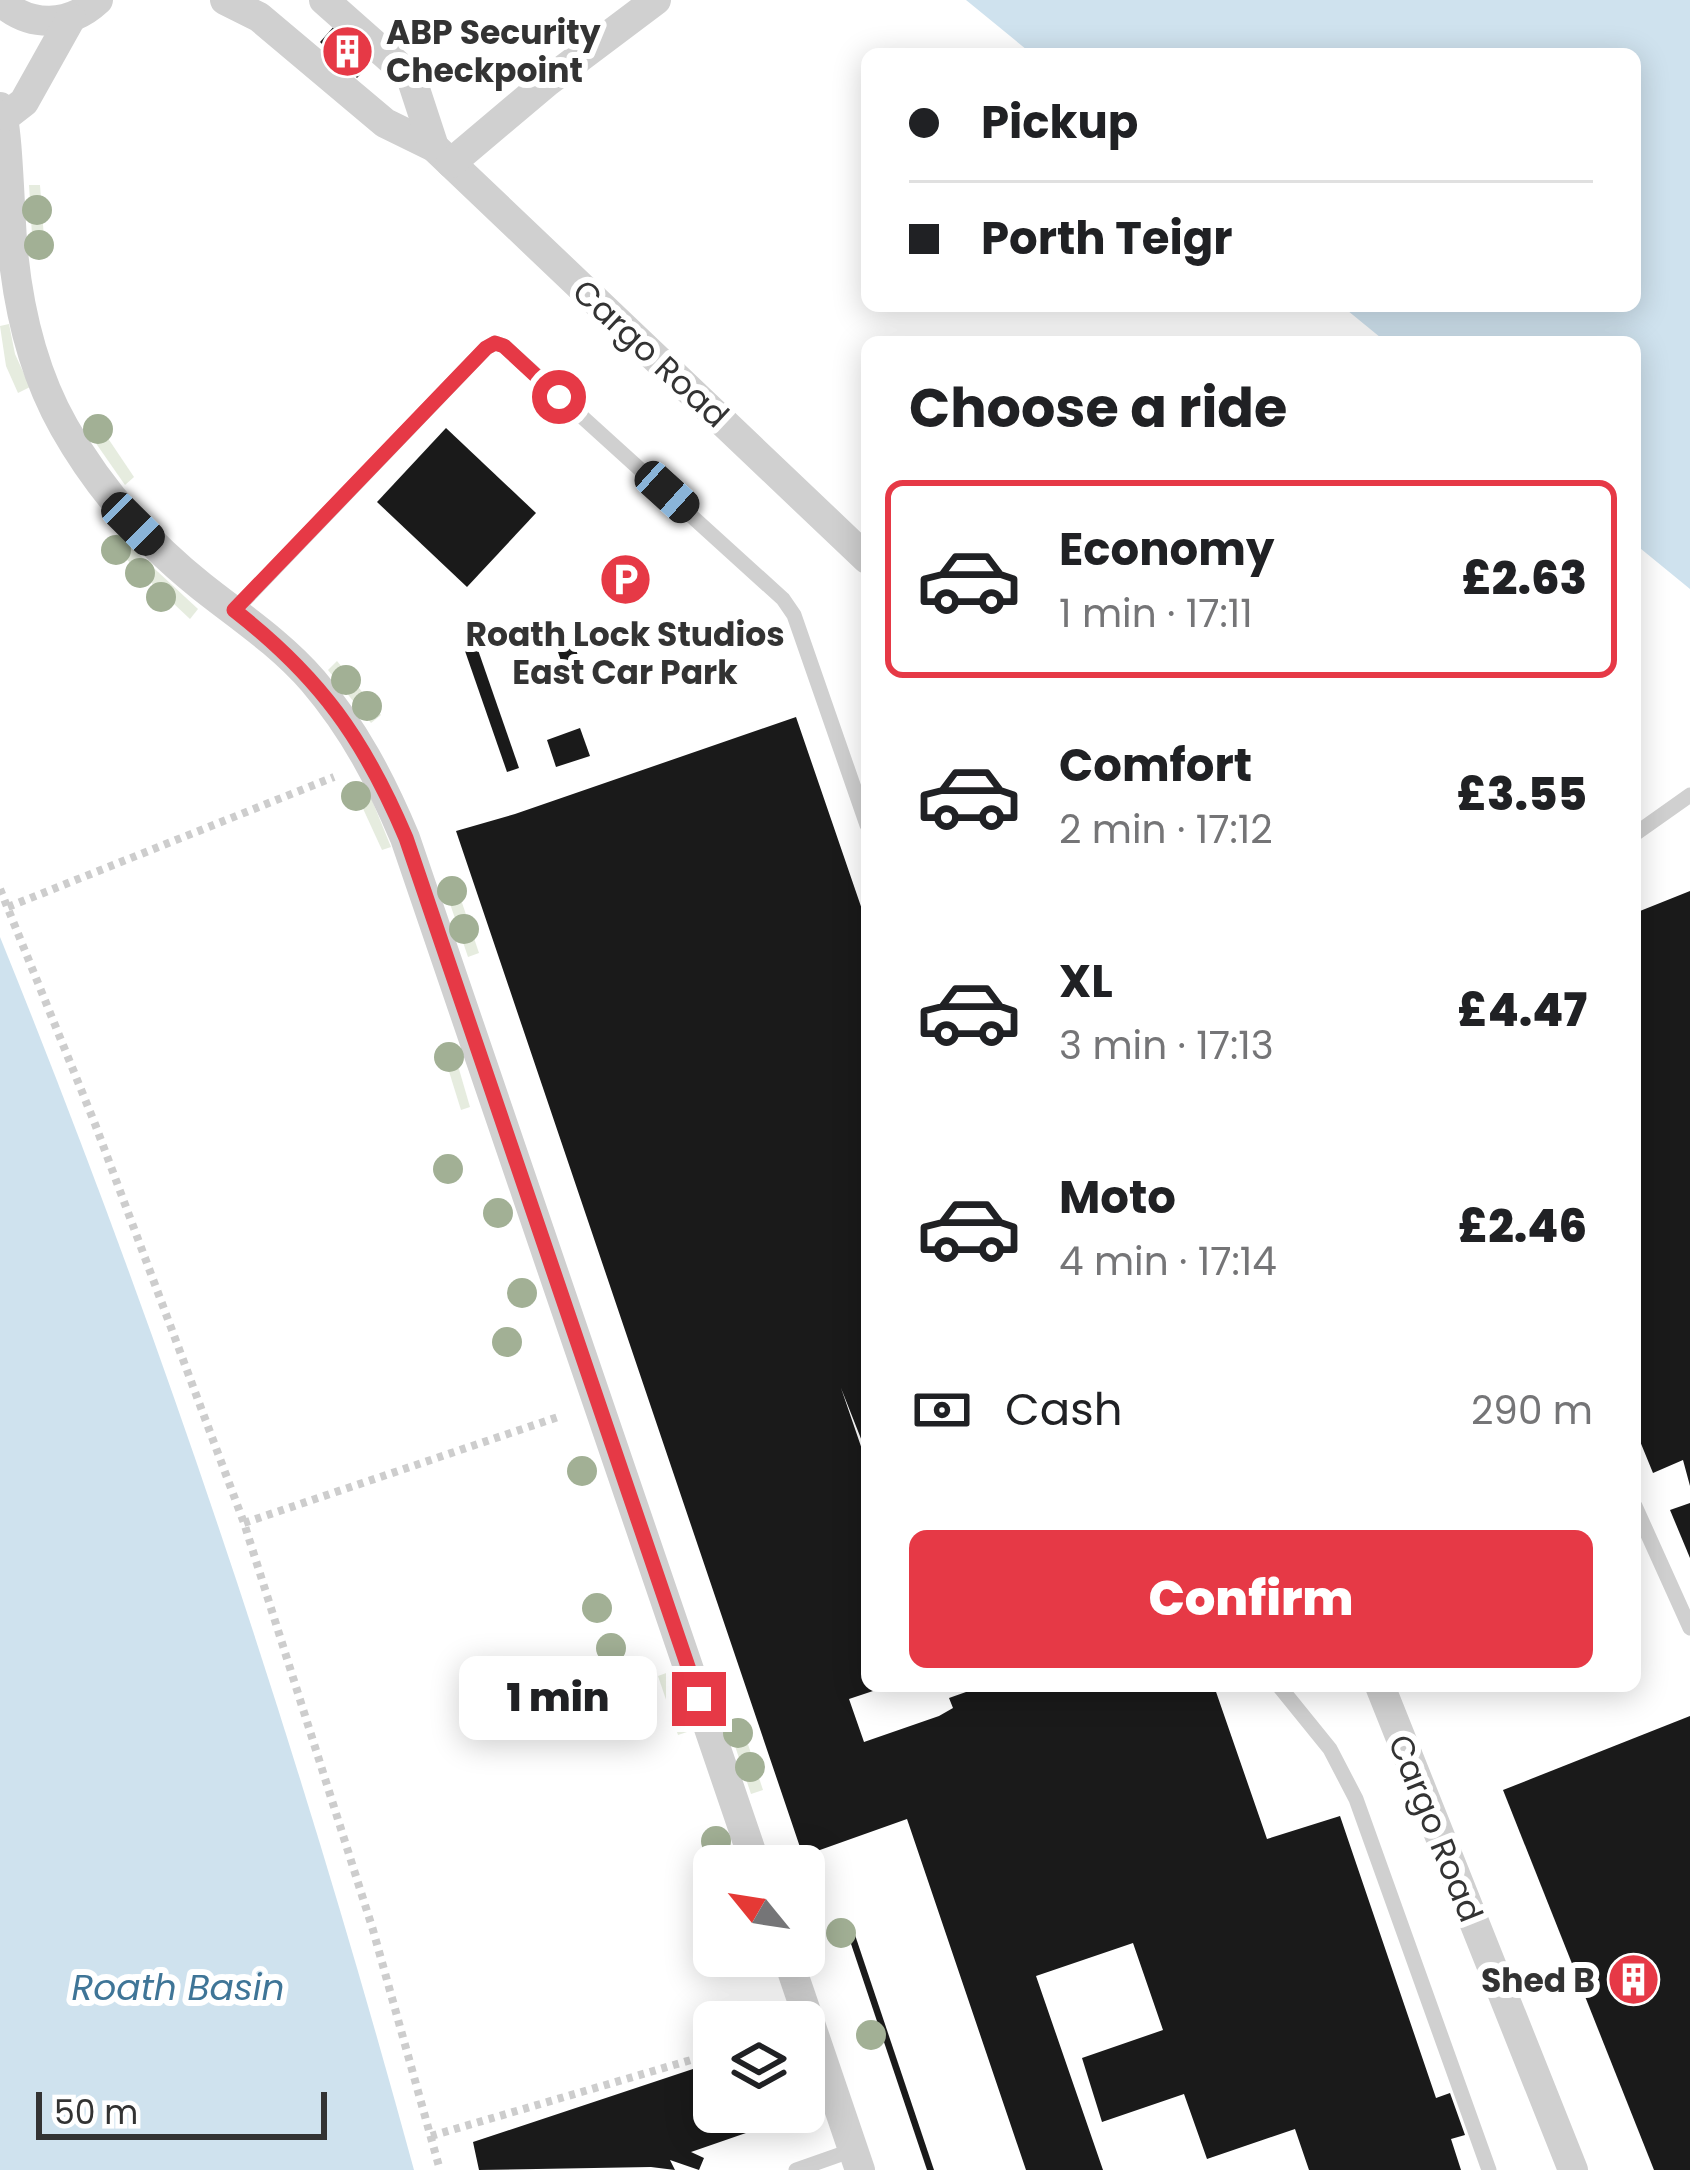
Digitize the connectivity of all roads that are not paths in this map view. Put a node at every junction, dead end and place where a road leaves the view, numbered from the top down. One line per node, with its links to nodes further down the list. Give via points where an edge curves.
1 (98, 0): 6 (street)
2 (225, 0): 8 (street, via 259,17 385,123)
3 (324, 0): 8 (street, via 411,77)
4 (656, 0): 8 (street)
5 (0, 1): 6 (street, via 38,21)
6 (71, 18): 7 (street, via 24,102)
7 (3, 112): 10 (street, via 17,284 50,398 133,524)
8 (442, 155): 9 (street, Cargo Road)
9 (861, 553)
10 (234, 610): 12 (lane, via 495,343 634,461 794,615); 18 (street, via 289,656 355,734 406,838)
11 (1690, 795): 13 (lane)
12 (861, 808)
13 (1641, 830)
14 (1641, 1519): 15 (lane)
15 (1690, 1628)
16 (1285, 1692): 22 (lane, via 1324,1739 1356,1798)
17 (1381, 1692): 23 (street, Cargo Road)
18 (749, 1845)
19 (794, 1977): 20 (street)
20 (857, 2160): 21 (lane)
21 (796, 2170)
22 (1489, 2170)
23 (1573, 2170)

